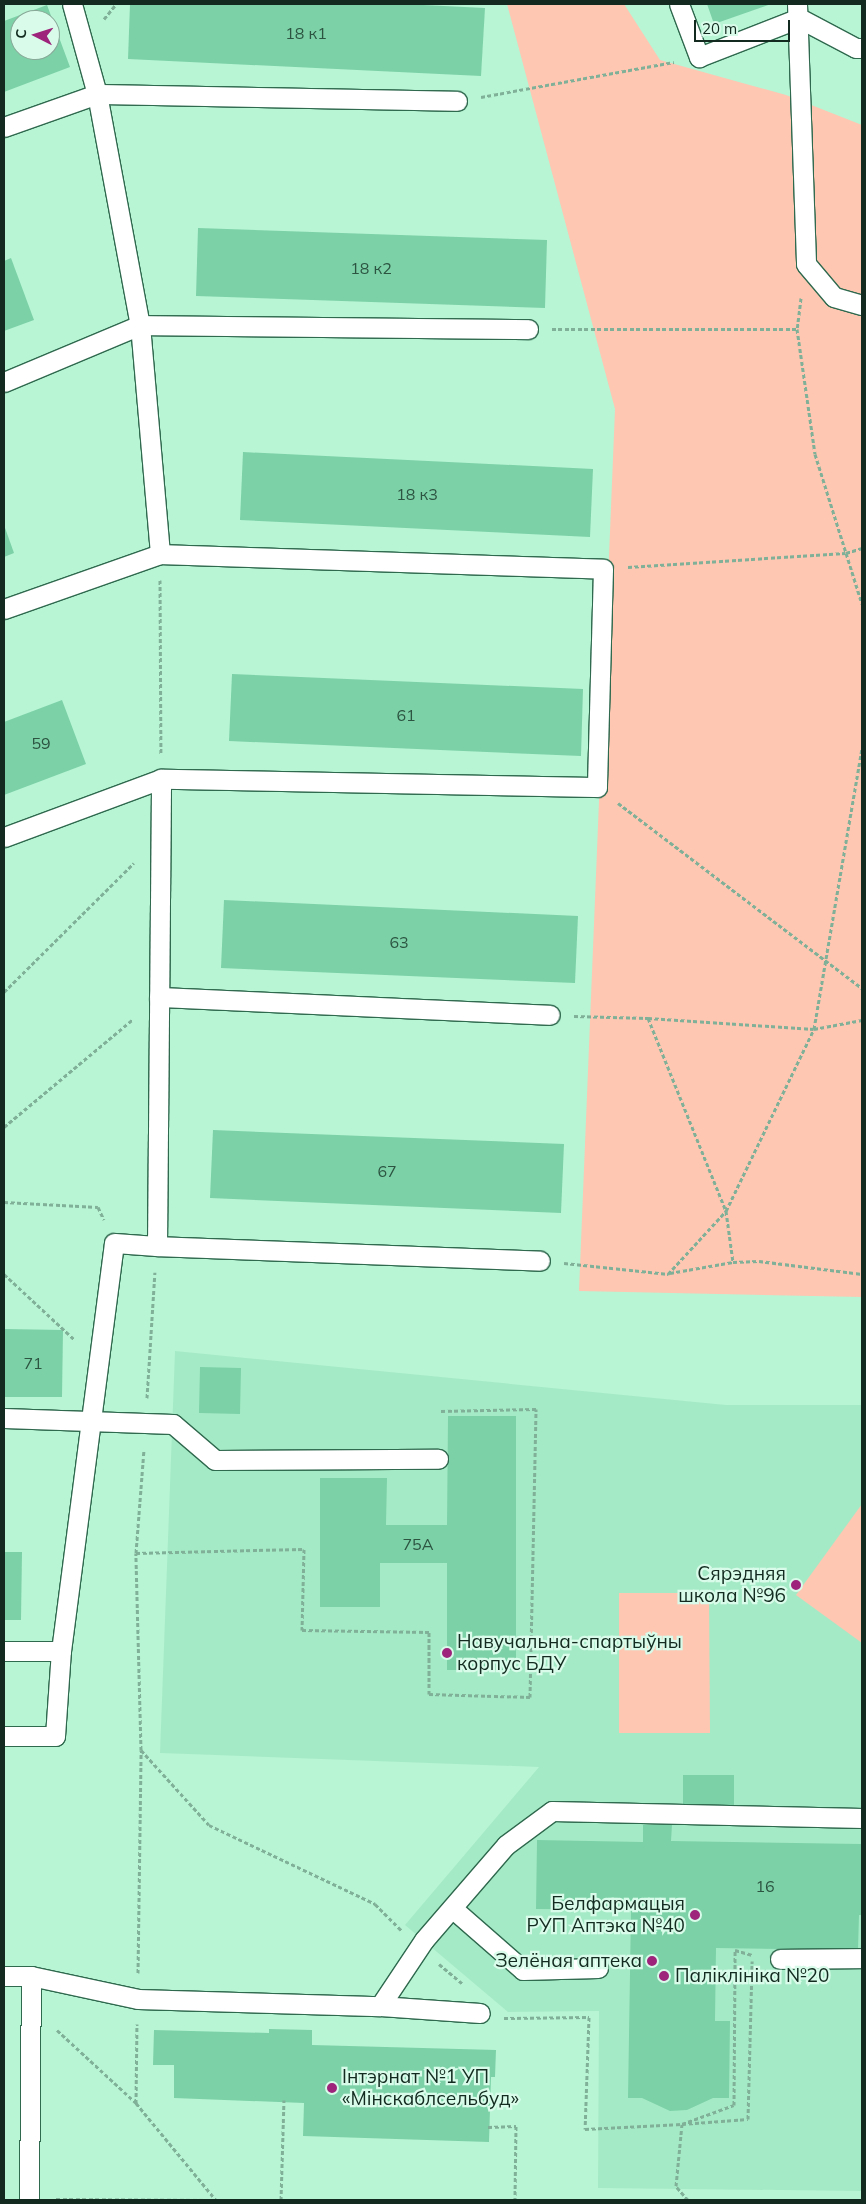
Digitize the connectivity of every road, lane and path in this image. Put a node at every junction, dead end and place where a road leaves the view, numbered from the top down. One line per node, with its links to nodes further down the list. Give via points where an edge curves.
1 (72, 4): 6 (lane)
2 (679, 4): 5 (lane)
3 (798, 11): 4 (lane, via 856,48); 5 (lane); 9 (lane)
4 (862, 48)
5 (700, 57): 7 (path)
6 (98, 94): 7 (lane); 8 (lane); 11 (lane)
7 (457, 101)
8 (4, 127)
9 (806, 264): 10 (lane, via 834,297); 13 (path)
10 (862, 305)
11 (140, 326): 12 (lane); 14 (lane); 17 (lane)
12 (528, 329): 13 (path)
13 (797, 329): 16 (path, via 815,454)
14 (4, 382)
15 (862, 548): 16 (path)
16 (846, 553): 18 (path); 19 (path)
17 (160, 554): 18 (lane); 21 (lane)
18 (603, 569): 24 (lane)
19 (862, 604)
20 (160, 608): 23 (path)
21 (4, 609)
22 (862, 748): 27 (path)
23 (161, 779): 24 (lane); 25 (lane); 26 (lane)
24 (597, 787): 27 (path)
25 (160, 836): 29 (path); 30 (lane)
26 (4, 837)
27 (826, 960): 28 (path); 34 (path)
28 (862, 988)
29 (4, 992)
30 (159, 997): 31 (lane); 35 (path); 39 (lane)
31 (550, 1015): 32 (path)
32 (648, 1018): 34 (path); 37 (path)
33 (862, 1020): 34 (path)
34 (814, 1029): 37 (path)
35 (4, 1127)
36 (4, 1202): 38 (path, via 98,1207)
37 (726, 1210): 41 (path); 43 (path)
38 (114, 1243): 39 (lane); 45 (lane)
39 (156, 1246): 40 (lane); 49 (path)
40 (540, 1261): 43 (path)
41 (733, 1262): 43 (path); 44 (path, via 759,1261)
42 (4, 1274): 45 (path)
43 (668, 1274)
44 (862, 1274)
45 (98, 1361): 48 (lane)
46 (440, 1411): 51 (path, via 536,1410 530,1696 429,1694 430,1632 302,1630 304,1549)
47 (4, 1418): 48 (lane)
48 (90, 1420): 49 (lane); 53 (lane)
49 (146, 1422): 50 (lane, via 173,1424 215,1460); 51 (path)
50 (438, 1459)
51 (136, 1553): 63 (path, via 141,1750)
52 (4, 1650): 53 (lane)
53 (61, 1651): 54 (lane, via 55,1736)
54 (4, 1736)
55 (862, 1818): 56 (lane, via 552,1811 506,1845)
56 (452, 1908): 60 (lane, via 524,1970); 65 (lane, via 424,1940)
57 (735, 1950): 75 (path, via 752,1953 748,2119 682,2124 676,2186)
58 (862, 1958): 59 (lane)
59 (780, 1960)
60 (598, 1968)
61 (4, 1976): 62 (lane)
62 (31, 1976): 63 (lane); 64 (lane)
63 (138, 1999): 65 (lane); 68 (path)
64 (31, 2006): 68 (path); 70 (lane)
65 (380, 2006): 66 (lane)
66 (480, 2013)
67 (284, 2100): 73 (path)
68 (136, 2103): 72 (path)
69 (488, 2127): 74 (path, via 516,2126)
70 (29, 2199): 71 (path)
71 (210, 2200)
72 (216, 2200)
73 (281, 2200)
74 (515, 2200)
75 (688, 2200)
76 (855, 2200): 77 (path)
77 (862, 2200)

